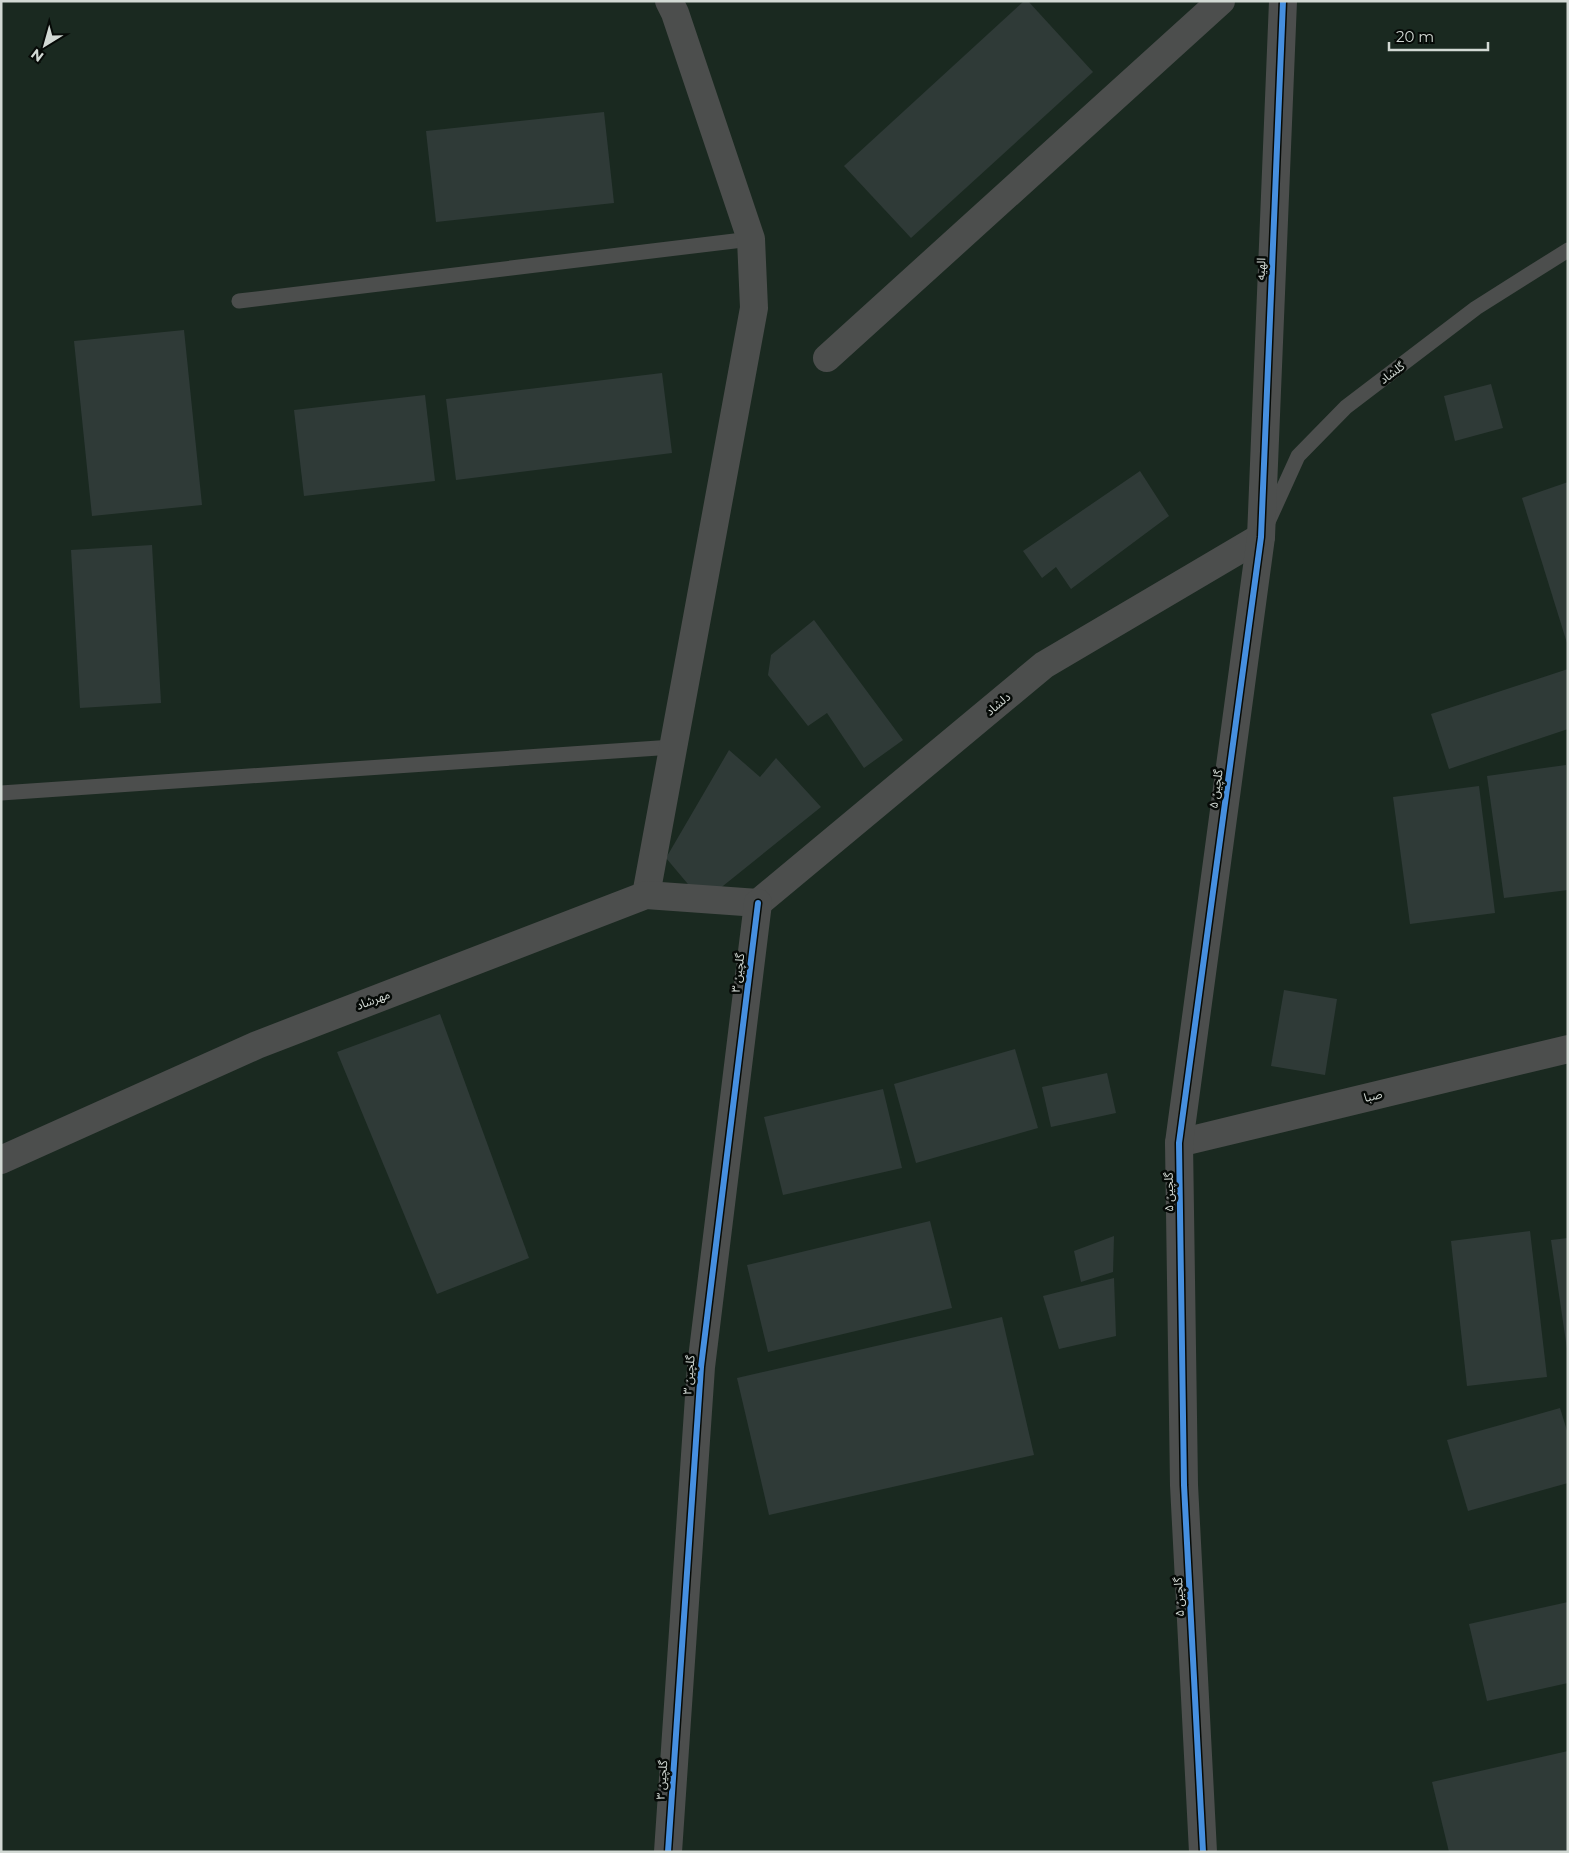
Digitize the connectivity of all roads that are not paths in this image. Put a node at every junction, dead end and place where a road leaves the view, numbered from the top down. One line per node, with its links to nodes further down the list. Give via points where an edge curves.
1 (669, 1): 4 (street)
2 (1221, 1): 7 (street)
3 (1283, 1): 8 (street, الهیه)
4 (751, 239): 6 (lane); 9 (street, via 754,308)
5 (1568, 250): 8 (lane, گلشاد, via 1476,308 1346,407 1298,456)
6 (239, 301)
7 (827, 358)
8 (1261, 537): 12 (street, دلشاد, via 1044,665); 14 (street, گلچین ۵)
9 (673, 747): 10 (lane); 11 (street)
10 (1, 793)
11 (646, 895): 12 (street, مهرشاد); 15 (street, مهرشاد, via 257,1045)
12 (758, 903): 16 (street, گلچین ۳, via 701,1367)
13 (1568, 1049): 14 (street, صبا)
14 (1179, 1144): 17 (street, گلچین ۵, via 1184,1485)
15 (1, 1160)
16 (668, 1852)
17 (1203, 1852)

